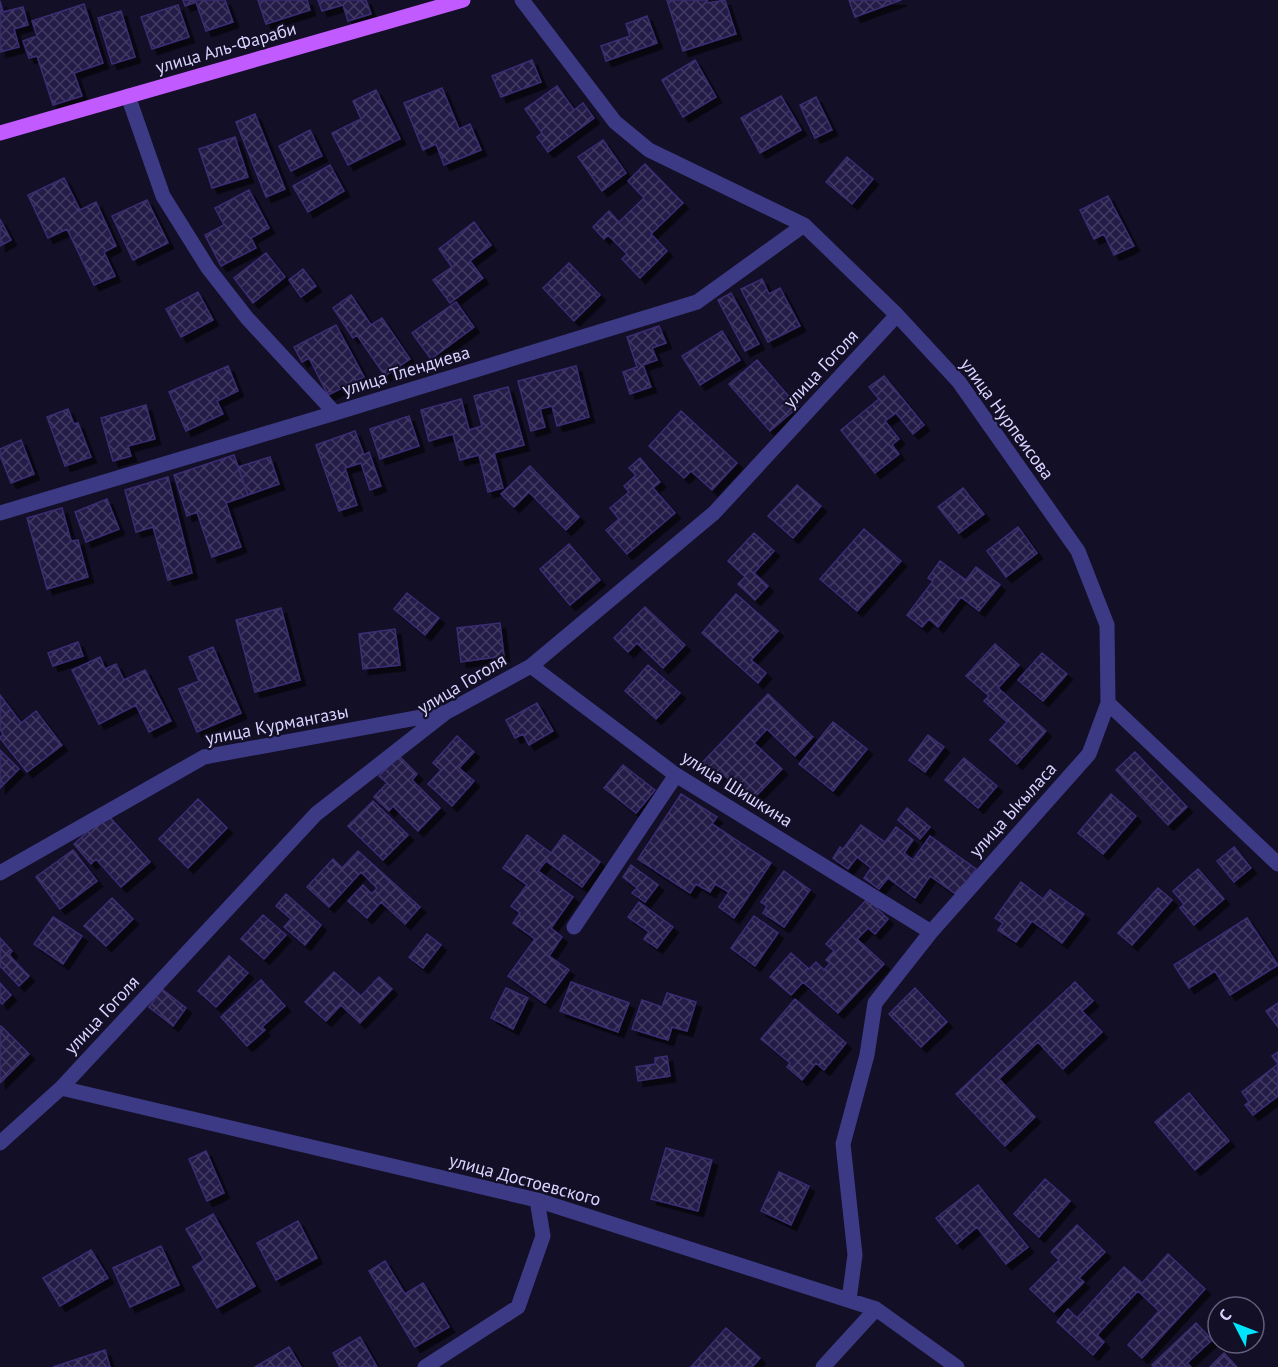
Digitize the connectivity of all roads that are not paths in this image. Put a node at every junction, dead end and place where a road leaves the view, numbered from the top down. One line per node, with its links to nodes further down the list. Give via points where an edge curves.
1 (464, 0): 3 (main road, улица Аль-Фараби)
2 (522, 0): 5 (street, улица Нурпеисова, via 615,122 649,150)
3 (128, 96): 4 (main road, улица Аль-Фараби); 7 (street, via 163,196 208,268 247,318)
4 (0, 133)
5 (804, 225): 6 (street, улица Нурпеисова); 7 (street, улица Тлендиева, via 697,302)
6 (897, 315): 9 (street, улица Гоголя, via 714,513); 10 (street, улица Нурпеисова, via 960,382 1078,551 1107,624)
7 (335, 413): 8 (street, улица Тлендиева)
8 (0, 513)
9 (531, 666): 11 (street, улица Гоголя); 12 (street, улица Шишкина)
10 (1108, 703): 13 (street); 16 (street, улица Ыкыласа, via 1089,754)
11 (445, 713): 14 (street, улица Курмангазы, via 204,757); 17 (street, улица Гоголя, via 316,814)
12 (676, 775): 15 (street); 16 (street, улица Шишкина)
13 (1278, 864)
14 (0, 873)
15 (574, 927)
16 (931, 932): 20 (street, улица Ыкыласа, via 875,1003 867,1055 843,1144 855,1255)
17 (61, 1088): 18 (street, улица Гоголя); 19 (street, улица Достоевского)
18 (0, 1143)
19 (537, 1200): 20 (street, улица Достоевского); 22 (street, via 543,1236 518,1307)
20 (849, 1300): 21 (street, улица Достоевского)
21 (876, 1309): 23 (street); 24 (street, улица Достоевского)
22 (425, 1367)
23 (823, 1367)
24 (957, 1367)

